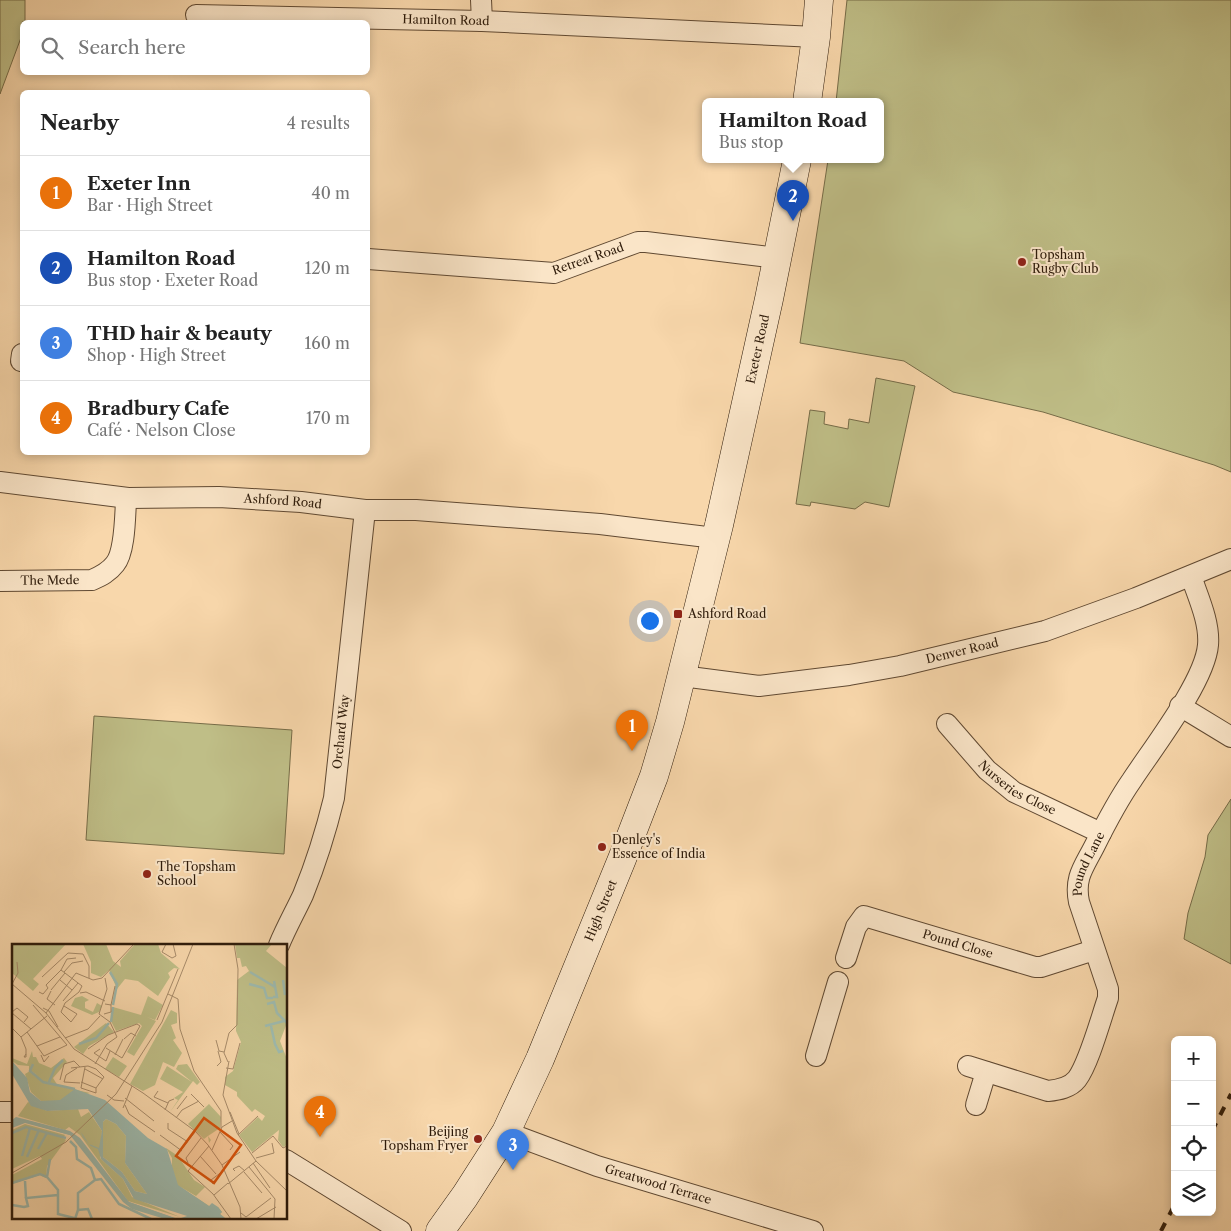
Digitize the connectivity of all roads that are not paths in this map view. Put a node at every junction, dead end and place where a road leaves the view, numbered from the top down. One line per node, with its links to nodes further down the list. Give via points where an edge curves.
1 (481, 0): 4 (street)
2 (819, 0): 5 (street)
3 (195, 12): 4 (street, Hamilton Road)
4 (482, 21): 5 (street, Hamilton Road)
5 (816, 37): 6 (street)
6 (808, 98)
7 (795, 163): 8 (street, Exeter Road)
8 (777, 258): 9 (street, Retreat Road, via 638,242 554,273); 13 (street, Exeter Road)
9 (370, 259)
10 (0, 482): 11 (street, Ashford Road)
11 (128, 498): 12 (street, Ashford Road, via 219,497); 16 (street, The Mede, via 120,553 117,563 106,574 92,580)
12 (365, 510): 13 (street, Ashford Road, via 416,510 600,524); 22 (street, Orchard Way, via 334,798 314,866)
13 (715, 538): 17 (street, High Street)
14 (1231, 559): 15 (street, Denver Road)
15 (1191, 576): 17 (street, Denver Road, via 1045,631 900,666 759,686); 18 (street, Pound Lane, via 1206,622 1208,643 1198,676)
16 (0, 581)
17 (682, 676): 28 (street, High Street, via 654,776 622,859 540,1060)
18 (1180, 706): 20 (street); 21 (street, Pound Lane)
19 (947, 724): 21 (street, Nurseries Close, via 987,770 1014,792)
20 (1231, 737)
21 (1101, 833): 23 (street, Pound Lane, via 1076,888)
22 (279, 944)
23 (1094, 950): 24 (street, Pound Close, via 1035,967 864,916 856,926); 27 (street, Pound Lane, via 1108,989 1108,998 1077,1079 1065,1088 1048,1091 977,1069)
24 (846, 958)
25 (838, 982): 26 (street)
26 (816, 1056)
27 (976, 1105)
28 (506, 1132): 31 (street, High Street); 32 (street, Greatwood Terrace, via 597,1166)
29 (288, 1161): 30 (street)
30 (401, 1231)
31 (440, 1231)
32 (813, 1231)

